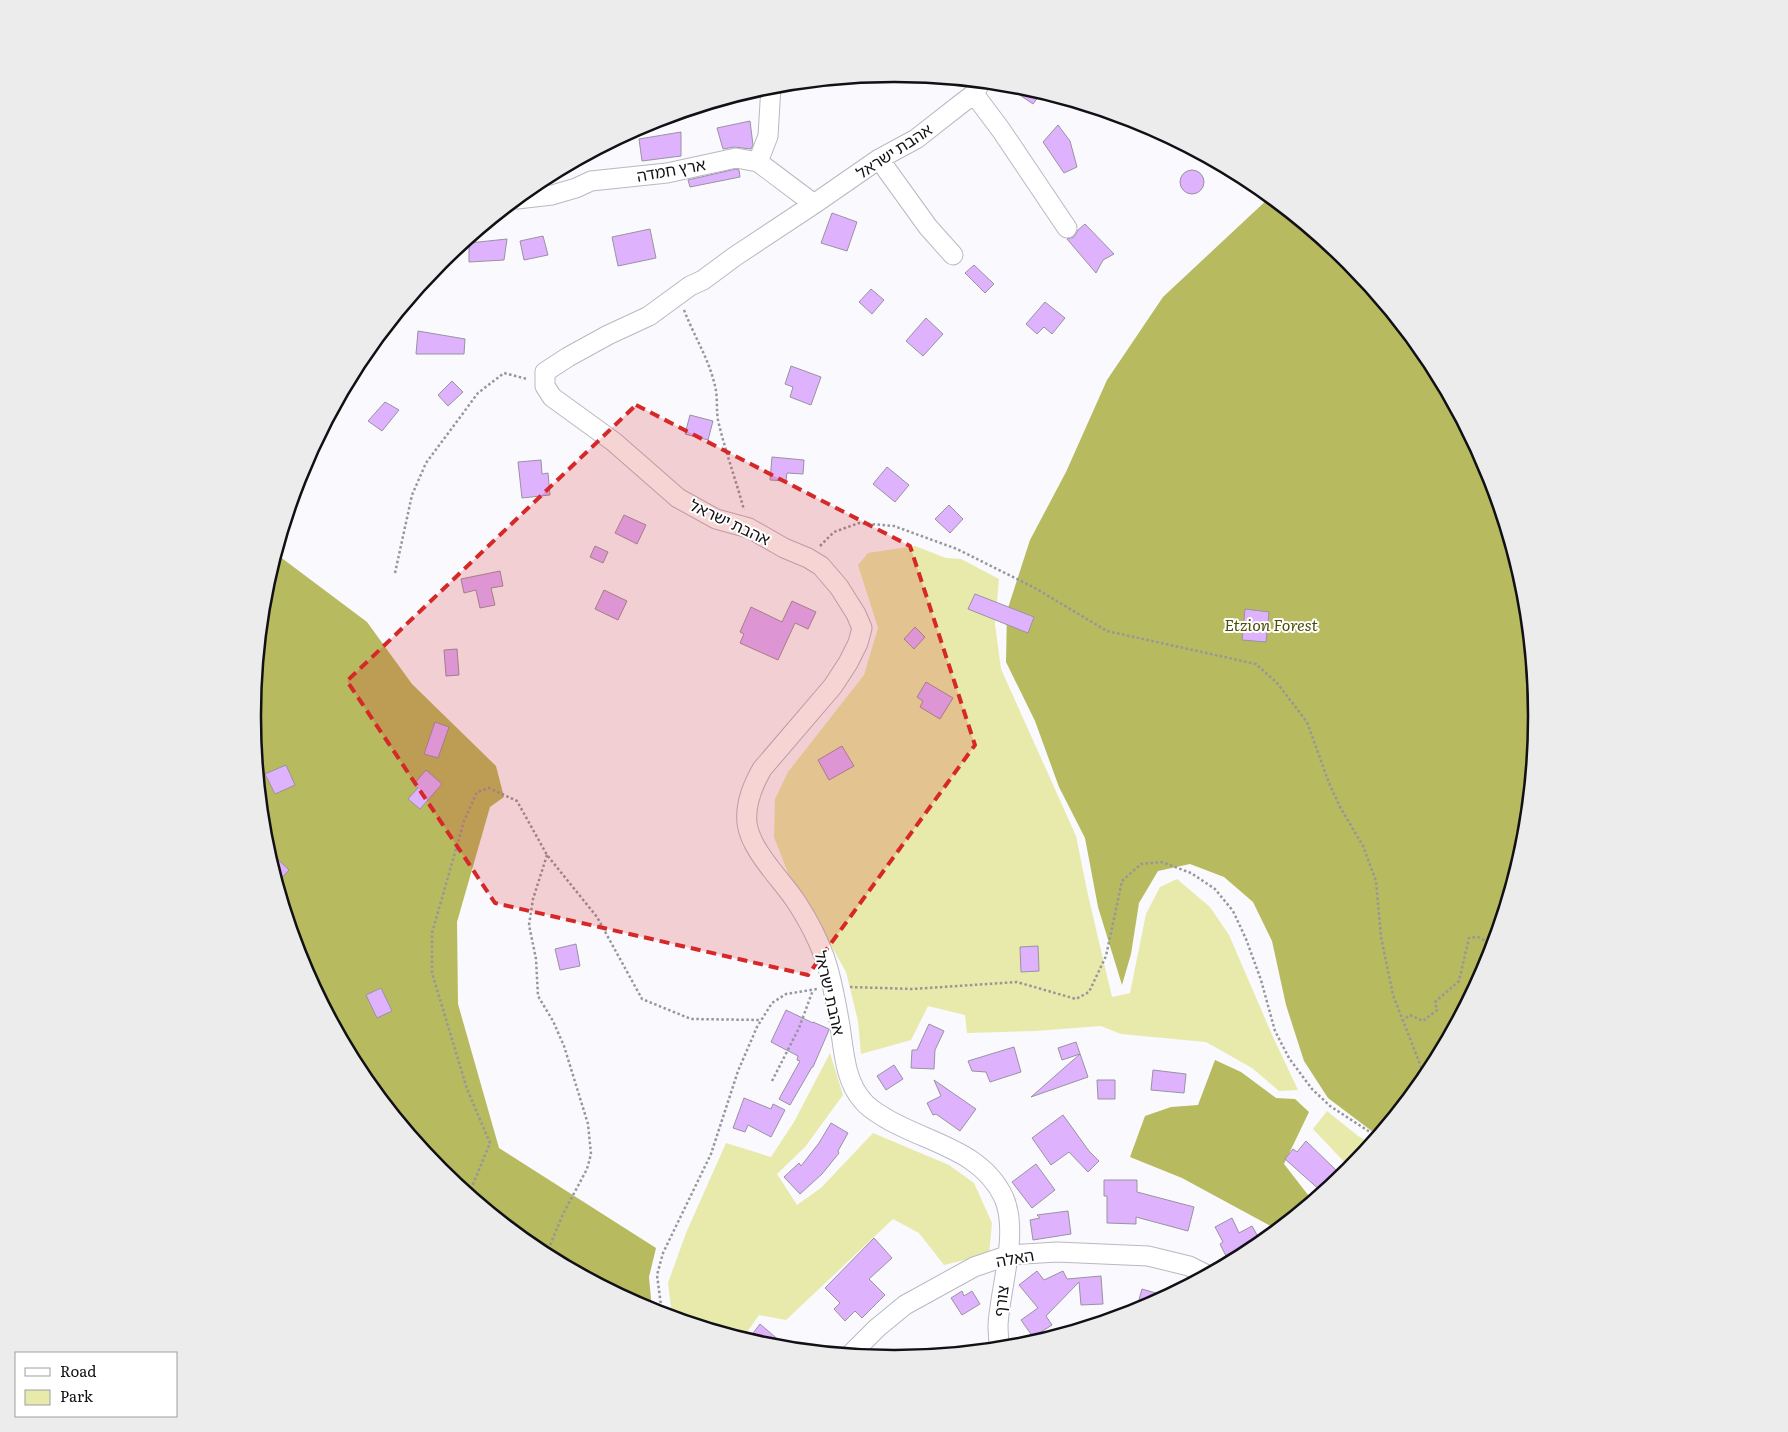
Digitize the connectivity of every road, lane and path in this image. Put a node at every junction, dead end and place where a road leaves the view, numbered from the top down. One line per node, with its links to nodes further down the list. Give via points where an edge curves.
1 (976, 88): 4 (street, אהבת ישראל, via 922,134)
2 (979, 88): 8 (street, via 1001,130)
3 (770, 95): 5 (street, via 768,136)
4 (879, 159): 7 (street, אהבת ישראל); 9 (street, via 928,227)
5 (758, 162): 6 (street, ארץ חמדה, via 736,158 667,173 591,182 552,195); 7 (street, ארץ חמדה)
6 (530, 198)
7 (814, 204): 10 (street, אהבת ישראל)
8 (1067, 228)
9 (953, 255)
10 (690, 286): 11 (street, אהבת ישראל, via 649,316 576,352 545,372); 12 (path, via 683,308 716,387 724,443)
11 (545, 386): 12 (street, אהבת ישראל, via 552,397 614,442 678,498 716,518); 14 (path, via 504,373 478,393 426,463 412,495)
12 (749, 528): 13 (street, אהבת ישראל)
13 (808, 558): 17 (street, אהבת ישראל, via 822,566 839,587 862,628 858,643 833,686 762,769 748,804 747,824 754,843 813,928); 20 (path, via 834,532 859,523 894,526 957,549 1036,588 1106,631 1256,664 1277,683 1307,722 1336,799 1363,846 1376,881 1381,937 1392,995)
14 (395, 573)
15 (547, 855): 19 (path, via 597,917 642,998 691,1019); 24 (path, via 517,801 489,788 476,792 464,821 432,933 432,973 467,1089 490,1143); 25 (path, via 533,899 529,925 536,959 538,996 564,1046 588,1124 590,1154)
16 (1486, 941): 20 (path, via 1478,937 1469,938 1459,981 1436,1002 1437,1010 1422,1021 1410,1015)
17 (832, 987): 18 (path); 23 (path, via 913,989 1017,982 1076,999 1089,992 1106,956 1122,881 1141,864 1162,862 1191,872 1215,889 1233,911 1261,980 1275,1031 1289,1058 1312,1089 1330,1106); 26 (street, אהבת ישראל, via 851,1084 863,1102 878,1114 957,1151 989,1176 1004,1198 1009,1221)
18 (813, 990): 19 (path, via 786,994 772,1003); 22 (path, via 799,1028)
19 (761, 1020): 28 (path, via 738,1071 711,1154 663,1253 657,1275)
20 (1402, 1021): 21 (path)
21 (1421, 1068)
22 (772, 1081)
23 (1371, 1133)
24 (472, 1188)
25 (549, 1247)
26 (1009, 1255): 27 (street, האלה, via 1057,1252 1148,1256); 29 (street, צורף, via 998,1325); 30 (street, האלה, via 974,1267 905,1305)
27 (1199, 1271)
28 (661, 1304)
29 (999, 1340)
30 (856, 1348)

